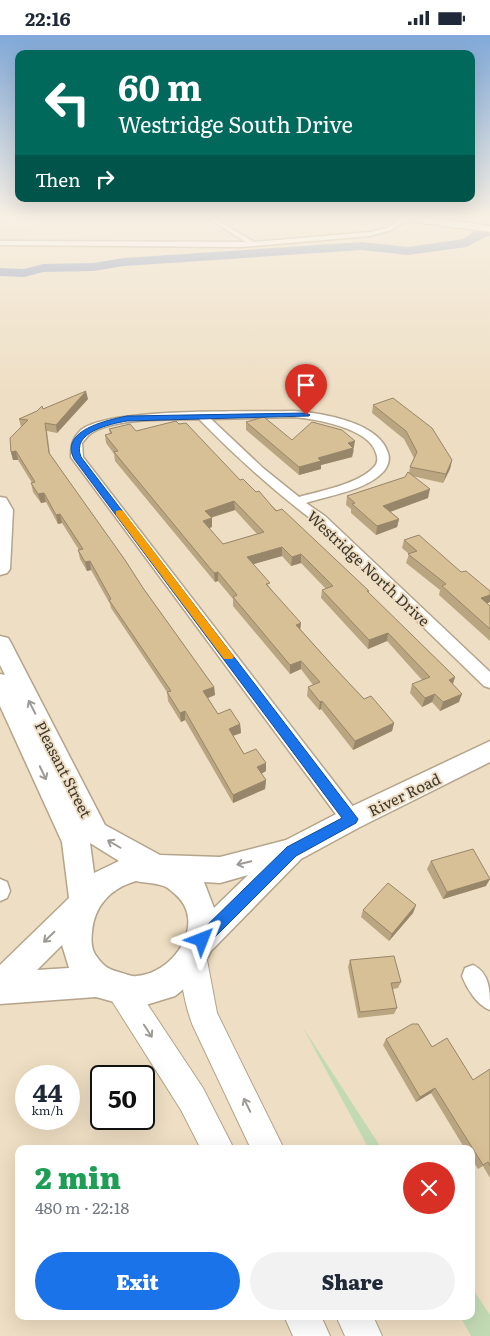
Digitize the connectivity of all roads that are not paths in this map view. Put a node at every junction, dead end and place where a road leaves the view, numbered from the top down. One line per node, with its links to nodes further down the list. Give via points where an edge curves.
1 (202, 416): 3 (street, Westridge North Drive, via 248,462); 3 (street, via 306,415 354,428 379,445 383,461 372,476); 9 (street, via 104,423 87,432 76,443 77,457)
2 (0, 502): 4 (main road, via 4,509)
3 (296, 502): 7 (street, Westridge North Drive, via 320,519)
4 (0, 569)
5 (0, 643): 11 (main road, Pleasant Street, one-way to 5, via 96,833)
6 (0, 682): 12 (main road, Pleasant Street, one-way to 12, via 76,842)
7 (490, 682)
8 (490, 751): 9 (main road, River Road)
9 (351, 819): 10 (main road, River Road)
10 (292, 851): 11 (main road, River Road, one-way to 11, via 220,870); 13 (main road, River Road)
11 (156, 868): 12 (main road, via 136,868 116,874 98,886); 13 (main road, via 175,874 189,885 200,901 204,920)
12 (84, 903): 15 (main road, via 76,923 76,944 83,964); 16 (main road, one-way to 16)
13 (198, 950): 15 (main road, via 178,976 159,988 137,992); 19 (street, one-way to 13, via 203,1016)
14 (473, 976): 17 (street)
15 (109, 986): 16 (main road); 18 (street, one-way to 18, via 192,1099)
16 (0, 988)
17 (490, 999)
18 (216, 1145)
19 (266, 1145)
20 (304, 1320): 22 (street)
21 (356, 1320): 23 (street)
22 (312, 1336)
23 (364, 1336)

